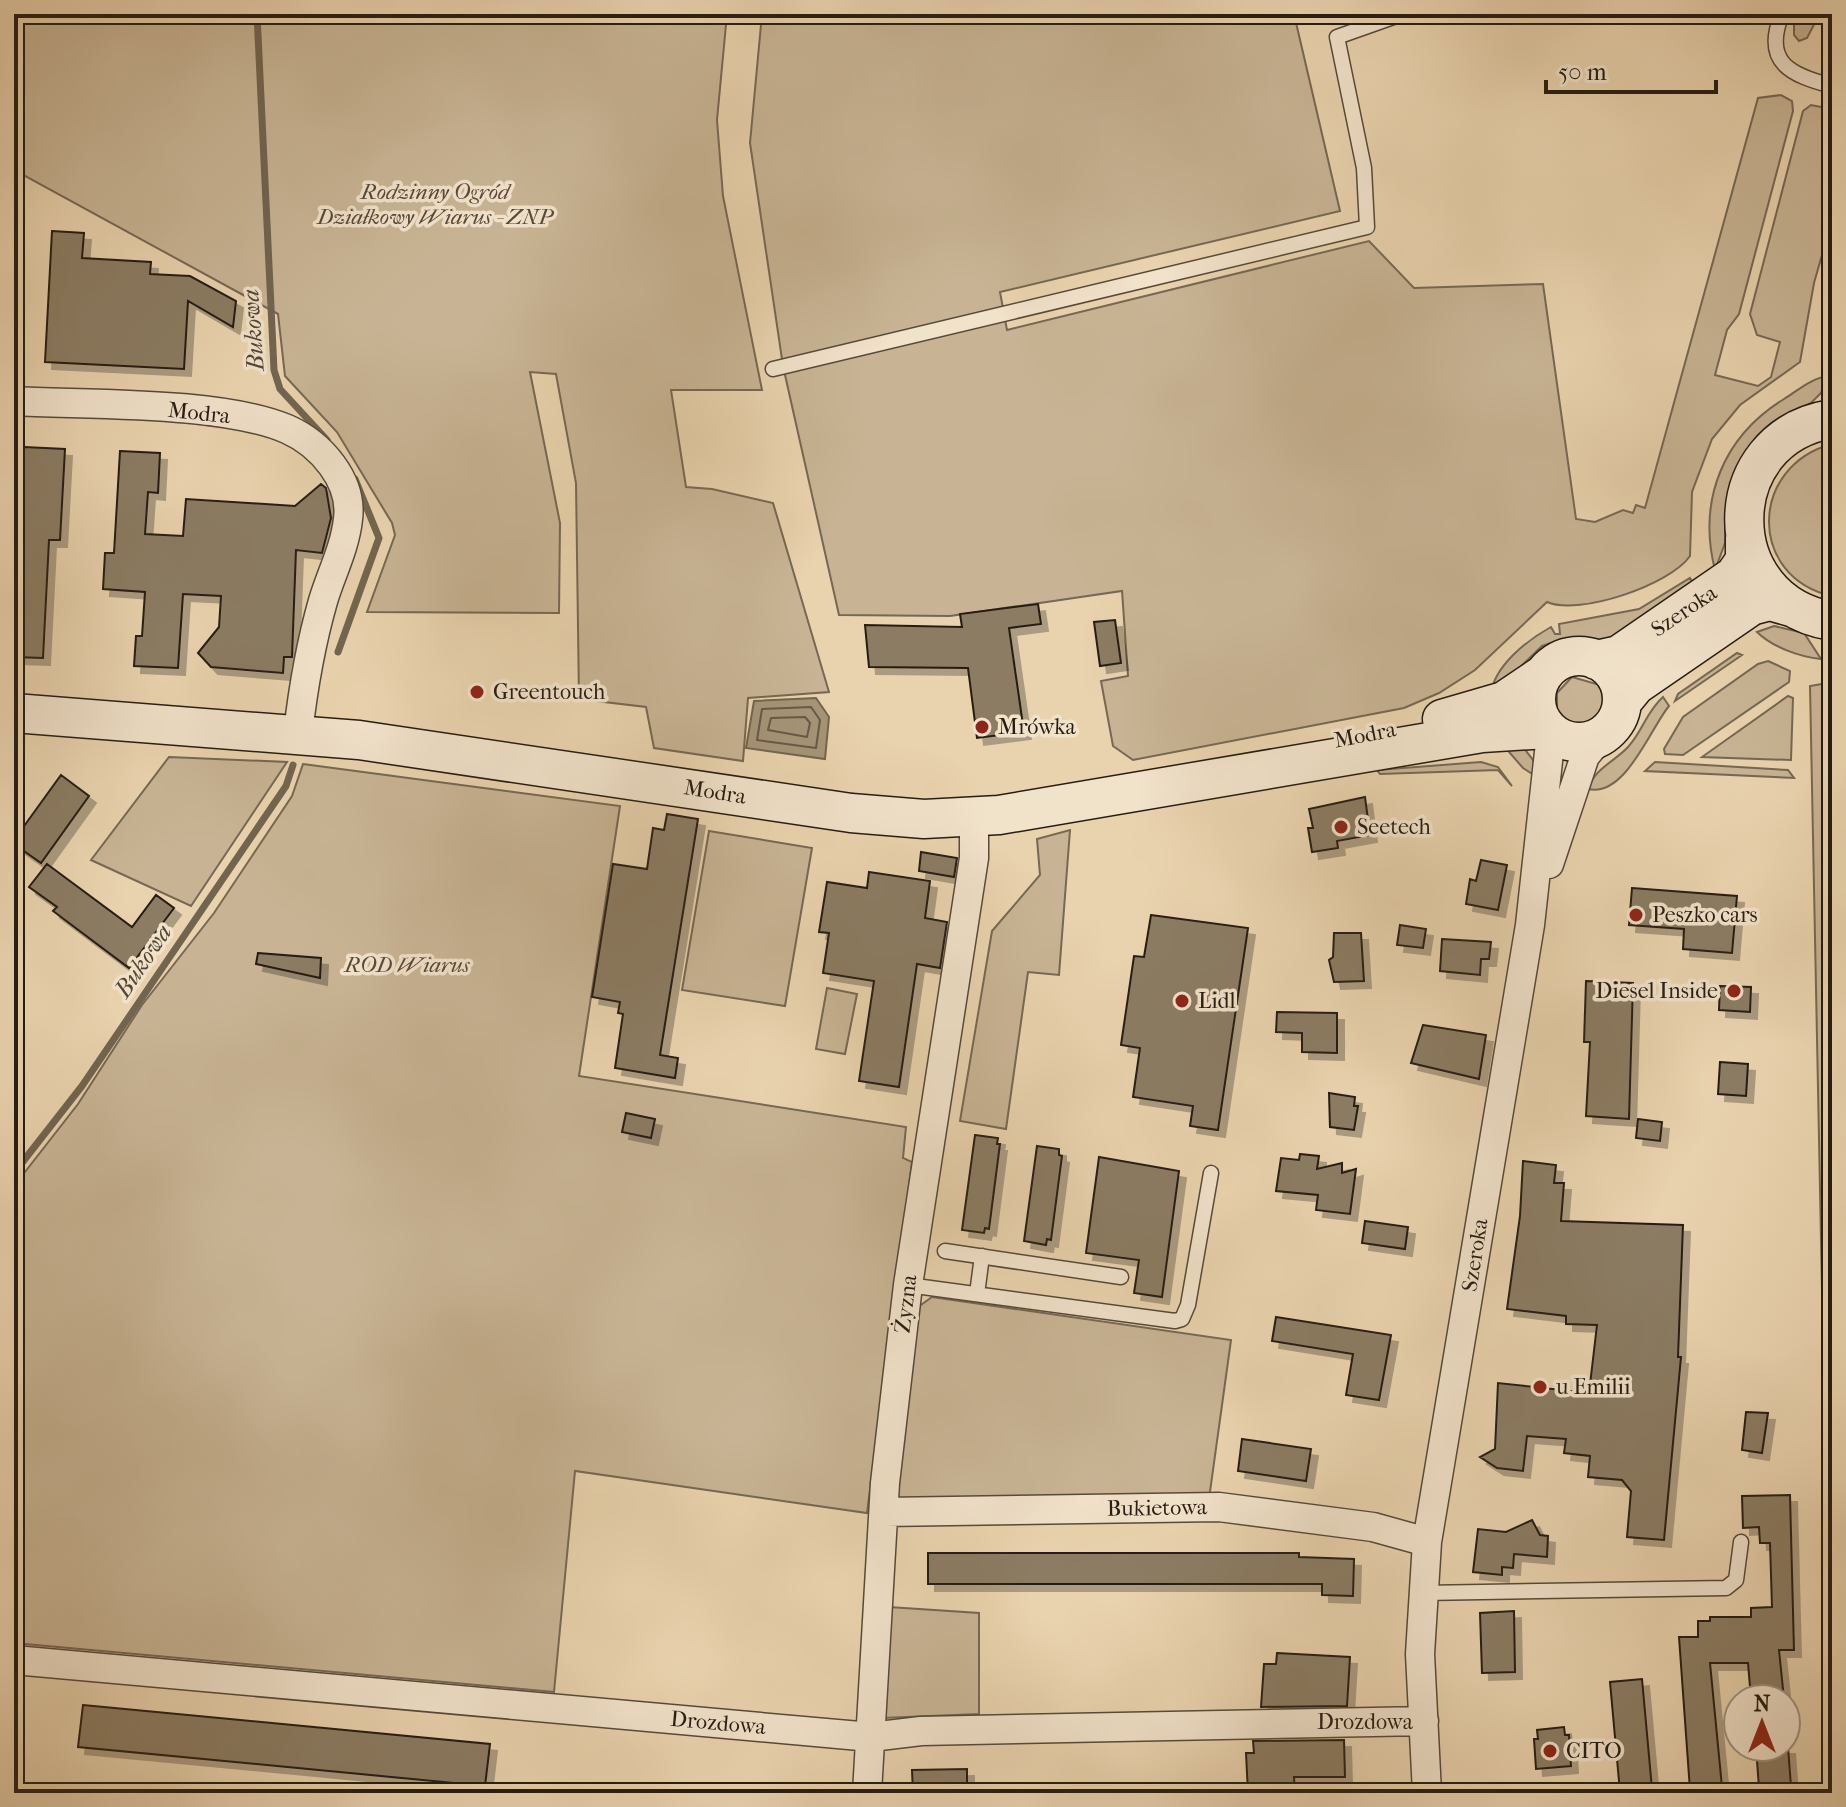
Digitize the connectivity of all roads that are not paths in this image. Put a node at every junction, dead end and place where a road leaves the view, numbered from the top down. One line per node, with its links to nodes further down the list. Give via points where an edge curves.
1 (1402, 14): 4 (lane, via 1337,37 1364,168 1367,227)
2 (1782, 14): 3 (lane, via 1775,43 1783,64 1800,77)
3 (1832, 86)
4 (773, 369)
5 (14, 401): 14 (street, Modra, via 230,415 287,429 324,456 344,486 348,519 319,619)
6 (1825, 418): 7 (street, via 1785,438 1759,466 1745,501)
7 (1745, 538): 8 (street, via 1764,581); 9 (street, Szeroka, via 1744,563 1734,576 1619,655)
8 (1820, 622): 11 (street, Szeroka, via 1770,601 1751,606 1636,685)
9 (1596, 660): 10 (street, via 1569,657); 11 (street, via 1617,678)
10 (1544, 674): 13 (street, via 1536,697); 16 (street, Modra, via 1511,697 1470,713 1271,752)
11 (1622, 702): 15 (street, via 1614,725)
12 (14, 713): 14 (street, Modra)
13 (1548, 729): 15 (street, via 1571,742); 16 (street, Modra, via 1482,733); 18 (street, Szeroka)
14 (298, 733): 17 (street, Modra, via 883,817)
15 (1601, 737): 18 (street, Szeroka, via 1585,756)
16 (1131, 791): 17 (street, Modra)
17 (974, 817): 23 (street, Żyzna, via 974,858)
18 (1531, 917): 26 (street, Szeroka)
19 (1211, 1173): 24 (lane, via 1182,1319)
20 (945, 1251): 21 (lane)
21 (982, 1256): 22 (lane); 24 (lane)
22 (1121, 1277)
23 (908, 1285): 24 (lane); 25 (street, Żyzna)
24 (977, 1294)
25 (884, 1512): 26 (street, Bukietowa, via 1219,1507 1373,1527); 31 (street, Żyzna)
26 (1427, 1542): 28 (street, Szeroka)
27 (1741, 1542): 28 (lane, via 1736,1580 1726,1588)
28 (1422, 1593): 30 (street, Szeroka)
29 (14, 1660): 31 (street, Drozdowa)
30 (1424, 1721): 31 (street, Drozdowa, via 921,1731); 33 (street, Szeroka)
31 (871, 1737): 32 (street, Żyzna)
32 (867, 1793)
33 (1427, 1793)

